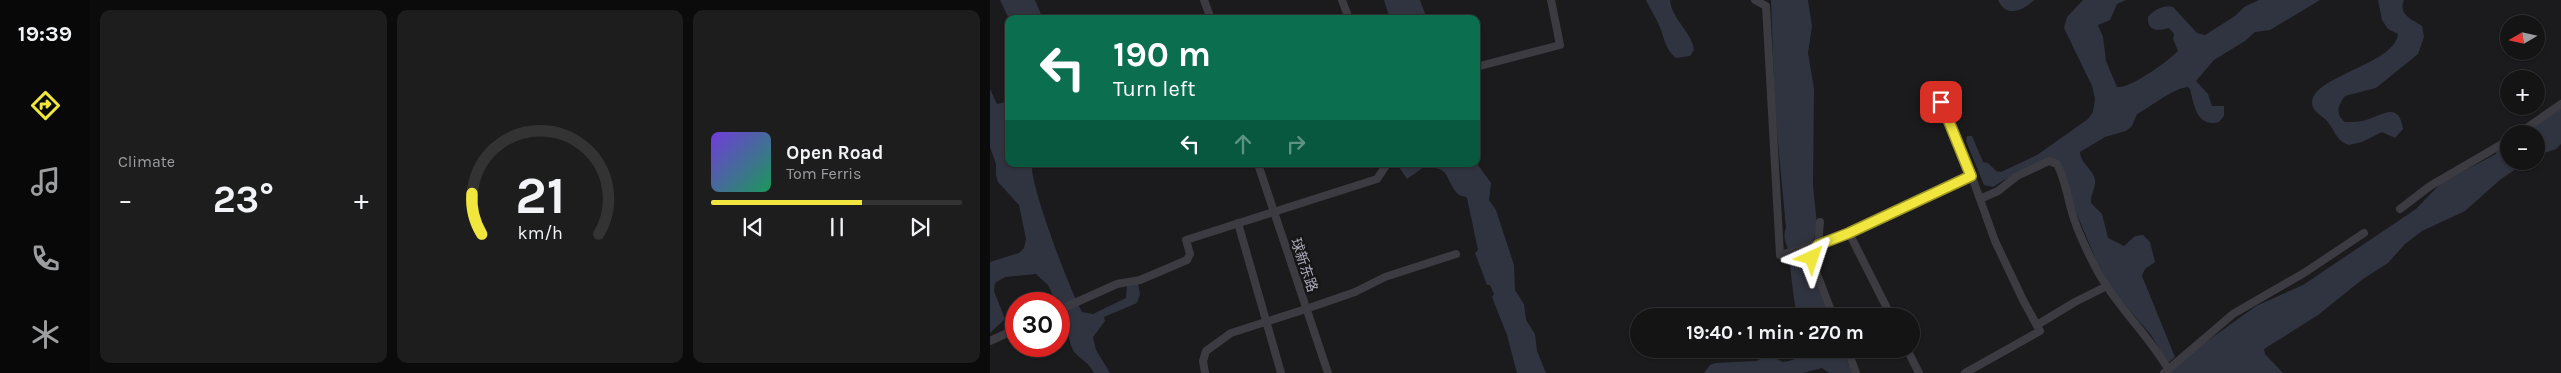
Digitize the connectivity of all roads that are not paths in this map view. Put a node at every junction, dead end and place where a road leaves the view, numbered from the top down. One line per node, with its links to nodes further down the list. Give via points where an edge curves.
1 (1204, 0): 5 (street)
2 (1342, 0): 6 (street)
3 (1551, 0): 7 (street, via 1560,44)
4 (1755, 0): 22 (street, via 1766,6 1780,254)
5 (1210, 15)
6 (1348, 15)
7 (1480, 66)
8 (1935, 86): 14 (street)
9 (2561, 104): 10 (street)
10 (2531, 125)
11 (2500, 145): 16 (street, via 2430,186)
12 (1259, 167): 17 (street, 球新东路)
13 (1385, 167): 17 (street, via 1377,178)
14 (1971, 176): 15 (street); 20 (street)
15 (1980, 199): 24 (street, via 1998,191 2017,176 2049,161 2055,162 2078,230); 30 (street, via 2008,270)
16 (2400, 209)
17 (1273, 211): 19 (street); 28 (street, 球新东路)
18 (1820, 222): 22 (street)
19 (1238, 223): 25 (street, via 1186,240 1190,254 1187,260 1145,278 1117,284); 29 (street)
20 (1849, 233): 22 (street); 27 (street)
21 (2364, 233): 35 (street, via 2233,314)
22 (1814, 246): 26 (street, via 1813,265)
23 (1456, 254): 28 (street, via 1385,277 1355,292)
24 (2107, 286): 30 (street); 35 (street, via 2146,335)
25 (1070, 306)
26 (1831, 308)
27 (1887, 308)
28 (1306, 309): 29 (street); 38 (street, 球新东路)
29 (1266, 320): 36 (street, via 1231,333 1209,347 1203,361); 37 (street)
30 (2038, 325): 41 (street, via 2040,331)
31 (1005, 334): 32 (street)
32 (990, 340)
33 (1850, 358): 39 (street)
34 (1912, 358): 40 (street)
35 (2166, 371)
36 (1205, 373)
37 (1280, 373)
38 (1328, 373)
39 (1856, 373)
40 (1919, 373)
41 (1965, 373)

